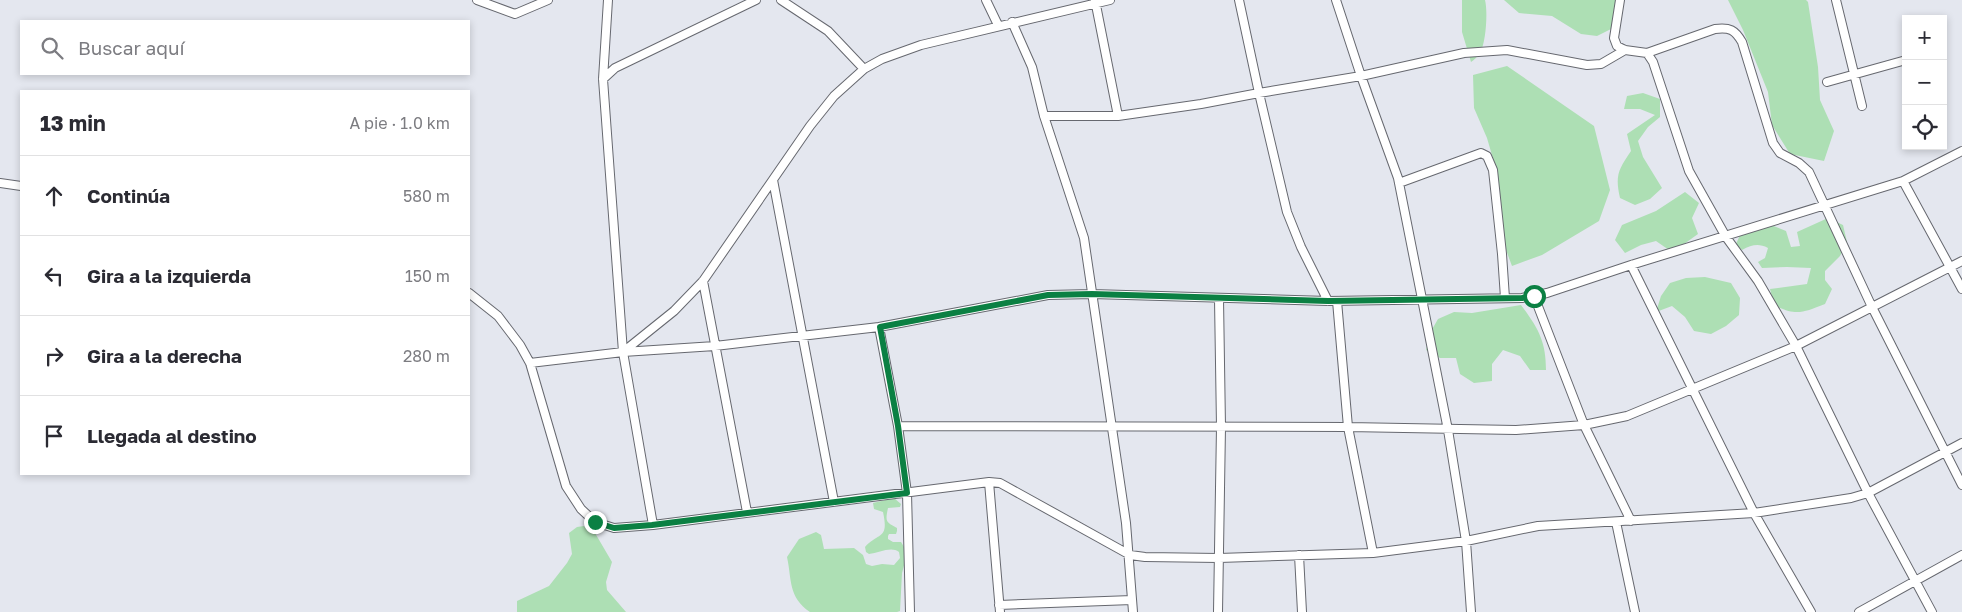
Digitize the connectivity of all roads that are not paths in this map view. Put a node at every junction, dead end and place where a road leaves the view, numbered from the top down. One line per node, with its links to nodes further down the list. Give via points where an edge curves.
1 (477, 0): 2 (street, via 515,14)
2 (548, 0)
3 (608, 0): 21 (street)
4 (756, 0): 21 (street, via 615,68)
5 (781, 0): 18 (street, via 828,31)
6 (986, 0): 14 (street)
7 (1110, 0): 12 (street)
8 (1240, 0): 23 (street)
9 (1336, 0): 20 (street)
10 (1620, 0): 15 (street, via 1614,38 1617,46)
11 (1836, 0): 19 (street)
12 (1096, 1): 13 (street); 26 (street)
13 (1012, 22): 14 (street); 25 (street, via 1032,67)
14 (998, 25): 18 (street, via 921,45)
15 (1625, 50): 16 (street); 20 (street, via 1600,64 1587,65 1507,50 1464,53)
16 (1647, 53): 33 (street, via 1715,29 1726,27 1736,32 1742,42 1772,143 1780,153 1809,172); 34 (street, via 1653,62 1689,171)
17 (1902, 61): 19 (street)
18 (864, 69): 28 (street, via 834,96)
19 (1854, 74): 22 (street); 24 (street)
20 (1361, 76): 23 (street); 31 (street)
21 (604, 78): 53 (street)
22 (1826, 82)
23 (1259, 92): 26 (street); 46 (street, via 1287,212)
24 (1862, 106)
25 (1044, 116): 26 (street); 41 (street, via 1084,238)
26 (1118, 116)
27 (1962, 151): 29 (street)
28 (773, 180): 38 (street); 50 (street)
29 (1903, 182): 33 (street); 37 (street)
30 (0, 183): 32 (street)
31 (1399, 183): 43 (street, via 1481,154 1487,156 1493,170); 45 (street)
32 (20, 186)
33 (1826, 206): 34 (street); 48 (street)
34 (1726, 237): 36 (street); 52 (street, via 1758,281)
35 (1962, 261): 37 (street)
36 (1631, 265): 42 (street); 55 (street)
37 (1951, 266): 39 (street); 48 (street)
38 (702, 281): 51 (street); 53 (street, via 674,311)
39 (1962, 289)
40 (470, 294): 54 (street, via 498,316)
41 (1092, 294): 44 (street); 49 (street, via 1024,298); 58 (street)
42 (1534, 296): 43 (street); 56 (street)
43 (1505, 298): 45 (street)
44 (1219, 299): 46 (street); 60 (street)
45 (1422, 299): 47 (street); 61 (street)
46 (1328, 301): 47 (street)
47 (1337, 301): 59 (street)
48 (1872, 307): 52 (street); 63 (street)
49 (880, 327): 50 (street); 57 (street)
50 (802, 336): 51 (street); 68 (street)
51 (715, 346): 53 (street); 69 (street)
52 (1796, 346): 55 (street); 67 (street)
53 (623, 352): 54 (street); 73 (street)
54 (530, 363): 73 (street, via 566,486 581,509 595,522 614,528)
55 (1691, 390): 56 (street, via 1627,416); 70 (street)
56 (1584, 425): 61 (street); 71 (street)
57 (898, 426): 58 (street); 66 (street)
58 (1112, 427): 60 (street); 77 (street)
59 (1348, 427): 60 (street); 61 (street); 75 (street)
60 (1221, 428): 79 (street)
61 (1448, 430): 74 (street)
62 (1962, 443): 63 (street)
63 (1946, 451): 65 (street); 67 (street)
64 (989, 482): 66 (street); 77 (street, via 1000,483); 82 (street)
65 (1962, 485)
66 (907, 493): 68 (street); 83 (street)
67 (1868, 493): 70 (street); 80 (street)
68 (834, 502): 69 (street)
69 (747, 512): 73 (street)
70 (1754, 513): 71 (street); 89 (street)
71 (1631, 521): 72 (street)
72 (1616, 522): 74 (street, via 1538,526); 88 (street)
73 (652, 525)
74 (1466, 541): 75 (street); 87 (street)
75 (1373, 553): 76 (street)
76 (1299, 554): 79 (street); 86 (street)
77 (1130, 555): 79 (street); 81 (street)
78 (1962, 555): 80 (street)
79 (1219, 558): 85 (street)
80 (1915, 581): 90 (street); 91 (street)
81 (1132, 600): 82 (street); 84 (street)
82 (1000, 609)
83 (910, 612)
84 (1133, 612)
85 (1218, 612)
86 (1302, 612)
87 (1471, 612)
88 (1636, 612)
89 (1811, 612)
90 (1859, 612)
91 (1932, 612)

